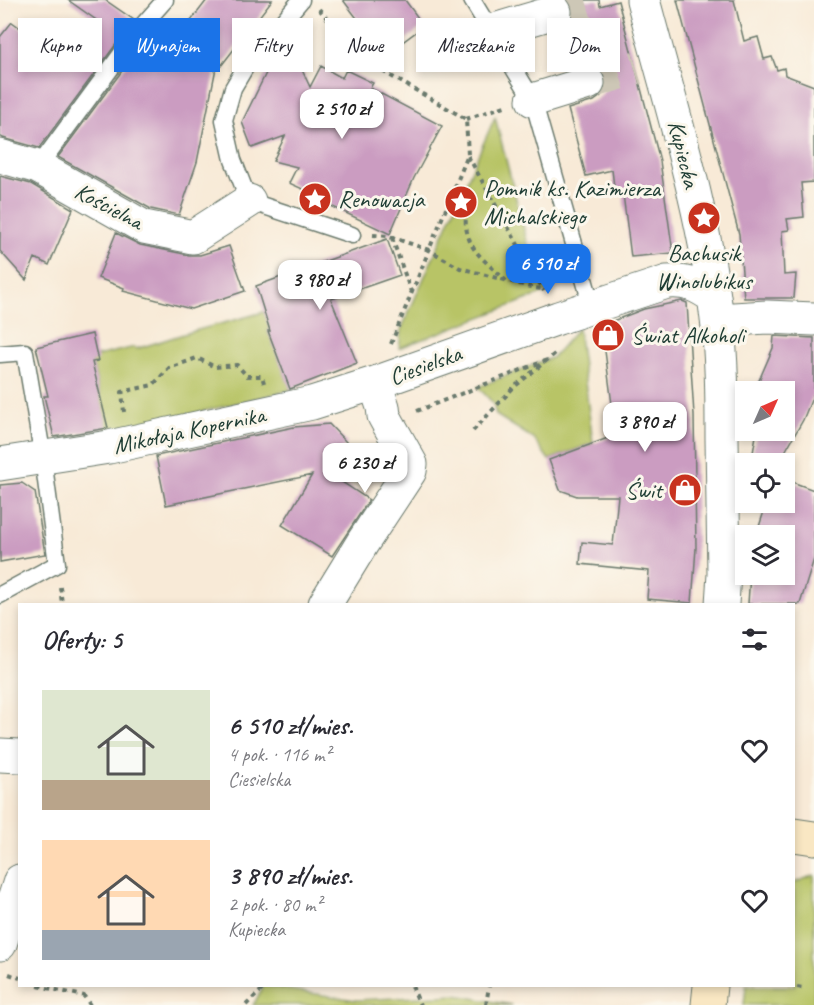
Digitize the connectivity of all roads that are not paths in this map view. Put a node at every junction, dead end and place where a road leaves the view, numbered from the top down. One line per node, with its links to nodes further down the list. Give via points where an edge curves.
1 (165, 0): 12 (lane)
2 (302, 0): 13 (lane, via 249,61 233,88 224,120)
3 (472, 0): 6 (lane)
4 (643, 0): 15 (street, Kupiecka, via 649,65 700,217)
5 (555, 12): 7 (street)
6 (483, 18)
7 (535, 18)
8 (516, 72): 10 (lane)
9 (588, 83): 10 (street)
10 (533, 100): 16 (lane)
11 (0, 156): 12 (street, Kościelna)
12 (38, 167): 13 (street, Kościelna, via 144,227 193,237)
13 (249, 201): 14 (lane)
14 (352, 235)
15 (714, 298): 16 (street, Ciesielska, via 694,284 679,280); 17 (street, via 767,317); 24 (street, Kupiecka, via 721,362)
16 (592, 307): 19 (street, Ciesielska)
17 (814, 319)
18 (0, 354): 20 (lane, via 26,352)
19 (379, 395): 20 (street, Mikołaja Kopernika, via 312,403); 23 (street, Ciesielska, via 384,416 411,464 410,471)
20 (43, 458): 21 (street, Mikołaja Kopernika); 22 (lane, via 57,564)
21 (0, 464)
22 (0, 595)
23 (326, 603)
24 (722, 603)
25 (0, 755): 26 (street)
26 (18, 756)
27 (795, 835): 28 (street)
28 (814, 838)
29 (18, 887): 30 (street)
30 (0, 944)
31 (710, 987): 32 (street)
32 (708, 1005)

